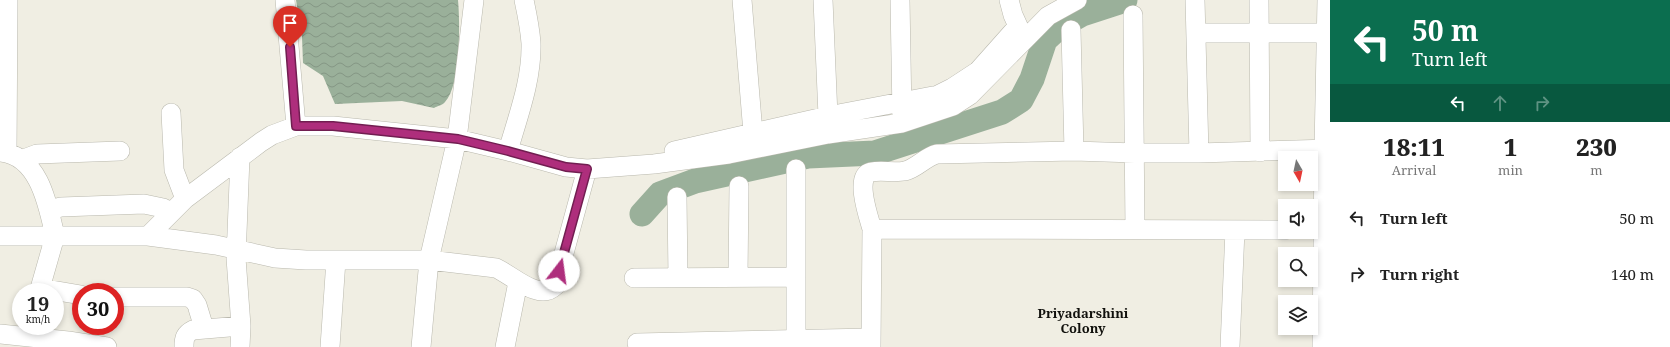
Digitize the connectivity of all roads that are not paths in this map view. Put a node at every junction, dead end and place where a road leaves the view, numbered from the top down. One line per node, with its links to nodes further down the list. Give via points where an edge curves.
1 (8, 0): 33 (street)
2 (286, 0): 23 (street)
3 (474, 0): 25 (street)
4 (524, 0): 28 (street, via 531,42 530,68 526,91)
5 (742, 0): 24 (street)
6 (823, 0): 21 (street)
7 (900, 0): 19 (street)
8 (1009, 0): 16 (street)
9 (1077, 0): 16 (street)
10 (1195, 0): 17 (street)
11 (1259, 0): 15 (street)
12 (1327, 0): 18 (street)
13 (1133, 15): 31 (street)
14 (1070, 30): 29 (street)
15 (1259, 32): 17 (street); 18 (street); 30 (street)
16 (1021, 33): 19 (street, via 978,71 952,88 938,95); 22 (street, via 970,95 953,106)
17 (1197, 33): 32 (street)
18 (1329, 33): 26 (street)
19 (902, 103): 21 (street); 22 (street)
20 (171, 112): 40 (street, via 174,170)
21 (828, 116): 24 (street)
22 (902, 123): 35 (street, via 828,134 729,154)
23 (296, 126): 25 (street, via 333,126); 34 (street, via 272,135)
24 (753, 133): 35 (street, via 674,151 665,154)
25 (458, 139): 28 (street); 53 (street)
26 (1327, 149): 30 (street); 47 (street)
27 (120, 151): 33 (street)
28 (508, 151): 36 (street, via 566,167)
29 (1074, 151): 31 (street); 43 (street, via 937,154 905,171 871,172 864,180 864,197)
30 (1260, 152): 32 (street)
31 (1135, 153): 32 (street); 44 (street)
32 (1199, 153)
33 (9, 155): 41 (street, via 27,164 36,177)
34 (240, 157): 40 (street); 51 (street)
35 (654, 164): 36 (street)
36 (587, 169): 58 (street, via 555,286 551,290 539,291)
37 (796, 169): 55 (street)
38 (739, 186): 54 (street)
39 (677, 197): 57 (street)
40 (185, 199): 42 (street)
41 (49, 210): 42 (street, via 61,207 144,204); 49 (street)
42 (171, 212): 50 (street)
43 (872, 229): 44 (street); 67 (street)
44 (1134, 230): 45 (street)
45 (1234, 230): 46 (street); 76 (street)
46 (1278, 230)
47 (1322, 230): 61 (street)
48 (0, 236): 49 (street)
49 (55, 236): 50 (street); 59 (street)
50 (148, 236): 51 (street)
51 (237, 249): 52 (street, via 274,258); 62 (street)
52 (336, 260): 53 (street); 73 (street)
53 (429, 260): 58 (street, via 496,268); 74 (street)
54 (738, 277): 55 (street); 57 (street)
55 (796, 277): 66 (street)
56 (634, 278): 57 (street)
57 (678, 278)
58 (518, 282): 75 (street)
59 (42, 283)
60 (124, 297): 63 (street, via 193,299)
61 (1327, 307): 77 (street)
62 (241, 326): 63 (street); 72 (street)
63 (204, 328): 71 (street, via 188,332 184,337)
64 (0, 334): 65 (street)
65 (24, 336): 70 (street)
66 (796, 339): 67 (street); 69 (street)
67 (871, 342)
68 (637, 343): 69 (street)
69 (736, 344)
70 (107, 347)
71 (184, 347)
72 (240, 347)
73 (330, 347)
74 (421, 347)
75 (505, 347)
76 (1230, 347)
77 (1322, 347)

